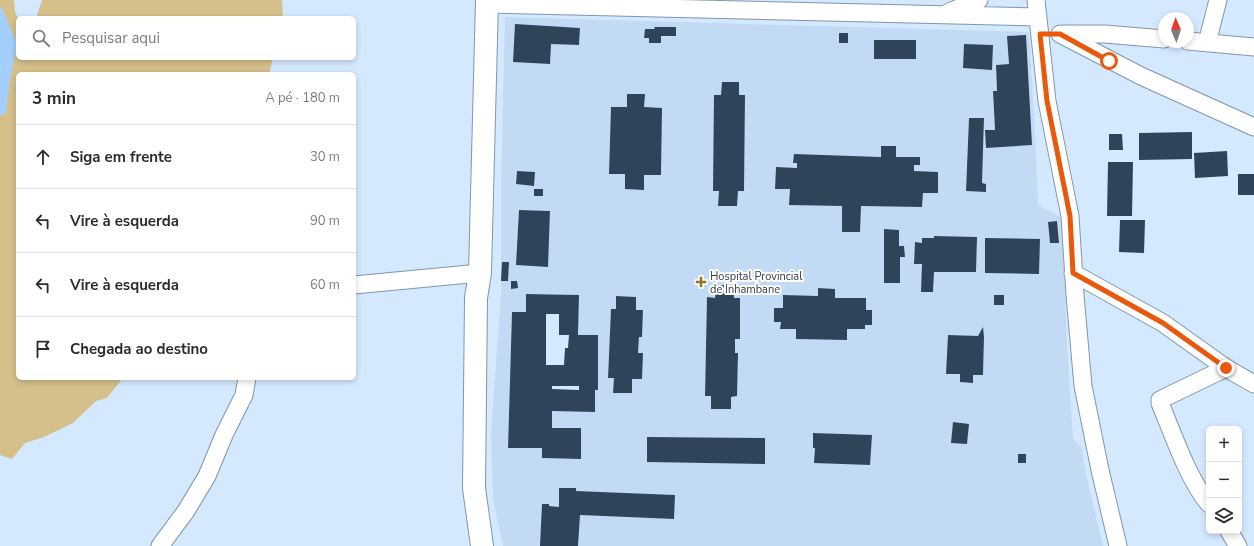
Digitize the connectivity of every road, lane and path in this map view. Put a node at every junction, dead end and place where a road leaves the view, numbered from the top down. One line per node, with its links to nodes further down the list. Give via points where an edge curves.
1 (979, 0): 5 (street)
2 (1036, 0): 6 (street)
3 (1218, 0): 10 (street)
4 (487, 2): 5 (street); 13 (main road)
5 (943, 15): 6 (street)
6 (1039, 26): 7 (street); 14 (street, via 1047,101 1070,216)
7 (1060, 34): 8 (street, via 1105,34); 12 (street, via 1141,76)
8 (1158, 38)
9 (1194, 42): 10 (street)
10 (1207, 43): 11 (street)
11 (1254, 47)
12 (1254, 127)
13 (480, 273): 15 (street); 22 (main road, via 476,298 474,488)
14 (1073, 273): 16 (street, via 1163,323); 23 (street, via 1083,386)
15 (356, 285)
16 (1226, 368): 18 (street); 19 (street, via 1160,400 1181,453 1200,494)
17 (247, 380): 21 (street, via 244,395 206,476 186,511)
18 (1254, 384)
19 (1206, 501)
20 (1231, 534): 24 (street)
21 (160, 546)
22 (482, 546)
23 (1118, 546)
24 (1238, 546)

